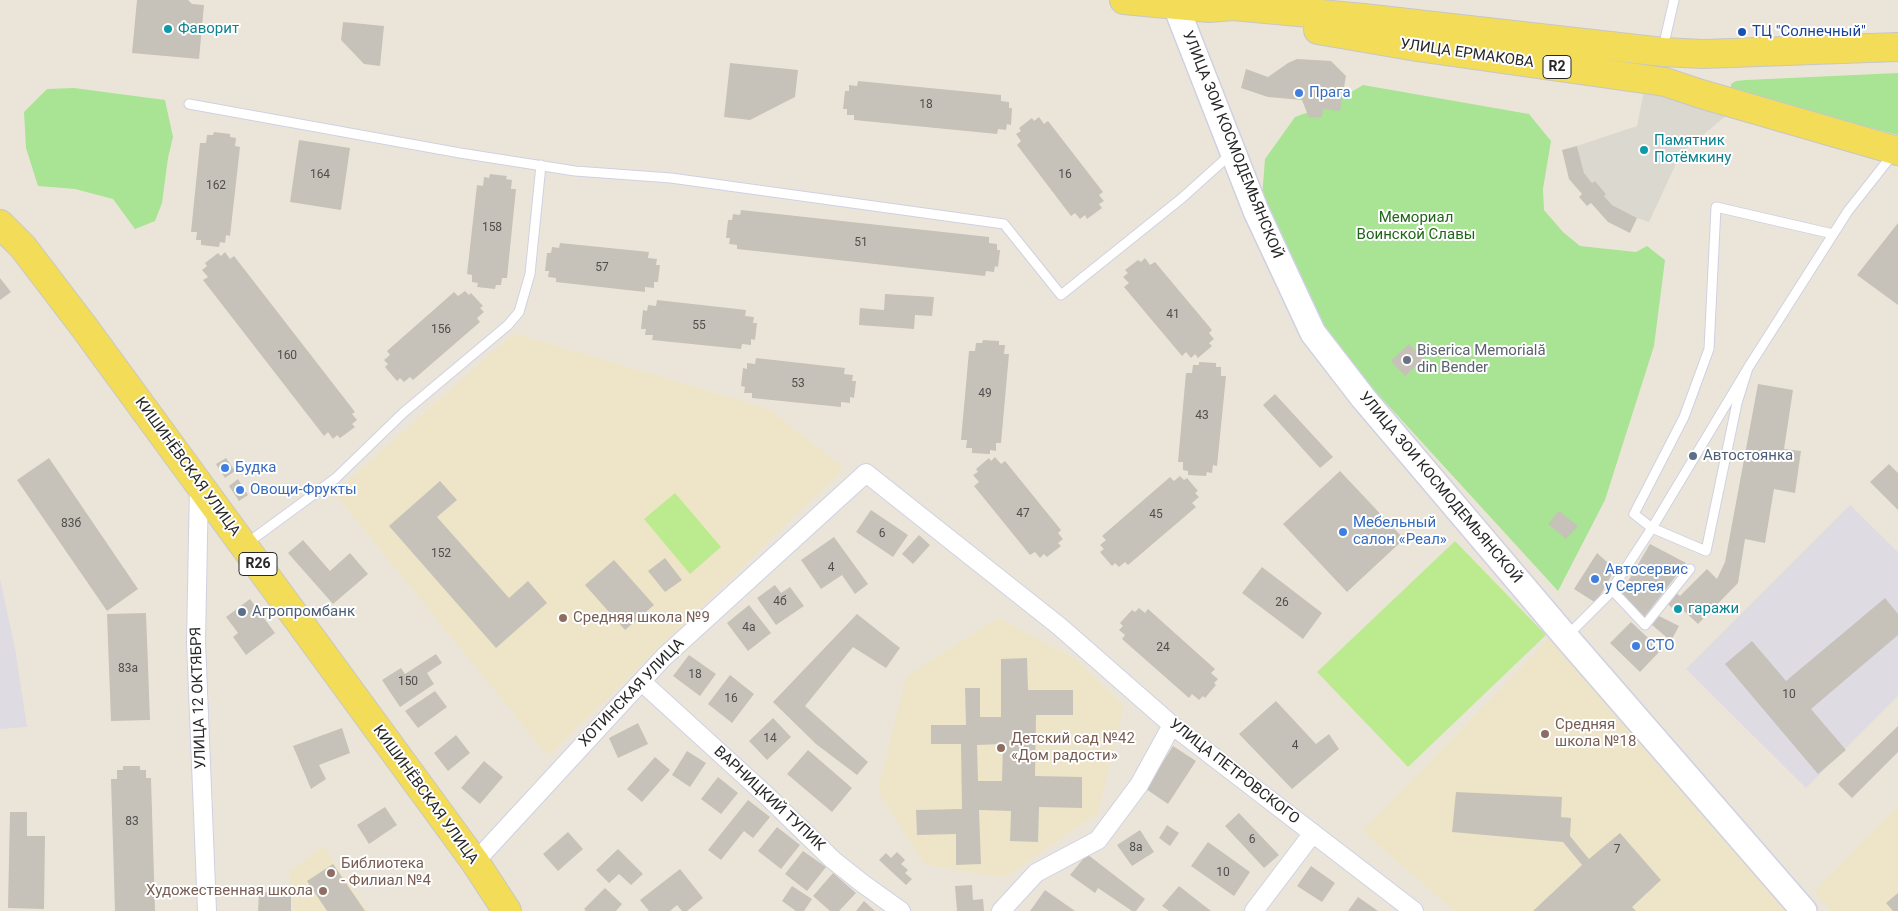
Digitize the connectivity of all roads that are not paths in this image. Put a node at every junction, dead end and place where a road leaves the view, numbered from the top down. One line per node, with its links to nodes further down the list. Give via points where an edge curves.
1 (1124, 0): 3 (main road, УЛИЦА ЕРМАКОВА)
2 (1674, 0): 6 (lane)
3 (1175, 4): 4 (main road, УЛИЦА ЕРМАКОВА); 9 (street, УЛИЦА ЗОИ КОСМОДЕМЬЯНСКОЙ)
4 (1209, 8): 6 (main road, УЛИЦА ЕРМАКОВА / R2, via 1233,6 1364,18); 8 (main road, УЛИЦА ЕРМАКОВА / R2, via 1231,16 1417,47 1665,82)
5 (1898, 47): 6 (main road, УЛИЦА ЕРМАКОВА / R2, via 1702,54)
6 (1662, 52)
7 (189, 104): 10 (lane)
8 (1897, 150): 12 (lane)
9 (1232, 153): 10 (lane, via 1182,198 1061,295 1004,224 671,178 575,171); 20 (street, УЛИЦА ЗОИ КОСМОДЕМЬЯНСКОЙ, via 1313,333 1364,399)
10 (541, 165): 17 (lane, via 530,274 519,312 508,325 403,413 336,478)
11 (0, 224): 15 (main road, КИШИНЁВСКАЯ УЛИЦА / R26, via 23,247 84,327)
12 (1833, 234): 13 (lane); 16 (lane, via 1716,207 1709,349 1684,417 1634,514)
13 (1748, 368): 16 (lane); 16 (lane, via 1737,403 1706,551)
14 (866, 473): 21 (street, ХОТИНСКАЯ УЛИЦА, via 664,657); 22 (street, УЛИЦА ПЕТРОВСКОГО, via 1059,626)
15 (199, 485): 17 (main road, КИШИНЁВСКАЯ УЛИЦА / R26); 25 (street, УЛИЦА 12 ОКТЯБРЯ, via 196,642)
16 (1652, 528): 19 (lane)
17 (244, 545): 24 (main road, КИШИНЁВСКАЯ УЛИЦА / R26)
18 (1690, 570): 19 (lane, via 1645,626)
19 (1612, 590): 20 (lane)
20 (1566, 637): 31 (street, УЛИЦА ЗОИ КОСМОДЕМЬЯНСКОЙ)
21 (642, 682): 24 (street, ХОТИНСКАЯ УЛИЦА); 27 (street, ВАРНИЦКИЙ ТУПИК, via 833,860)
22 (1172, 725): 23 (street, УЛИЦА ПЕТРОВСКОГО); 28 (street, via 1139,784 1098,840 1036,873)
23 (1313, 833): 29 (street); 30 (street, УЛИЦА ПЕТРОВСКОГО)
24 (475, 862): 26 (main road, КИШИНЁВСКАЯ УЛИЦА / R26)
25 (206, 911)
26 (507, 911)
27 (901, 911)
28 (1001, 911)
29 (1254, 911)
30 (1414, 911)
31 (1804, 911)

